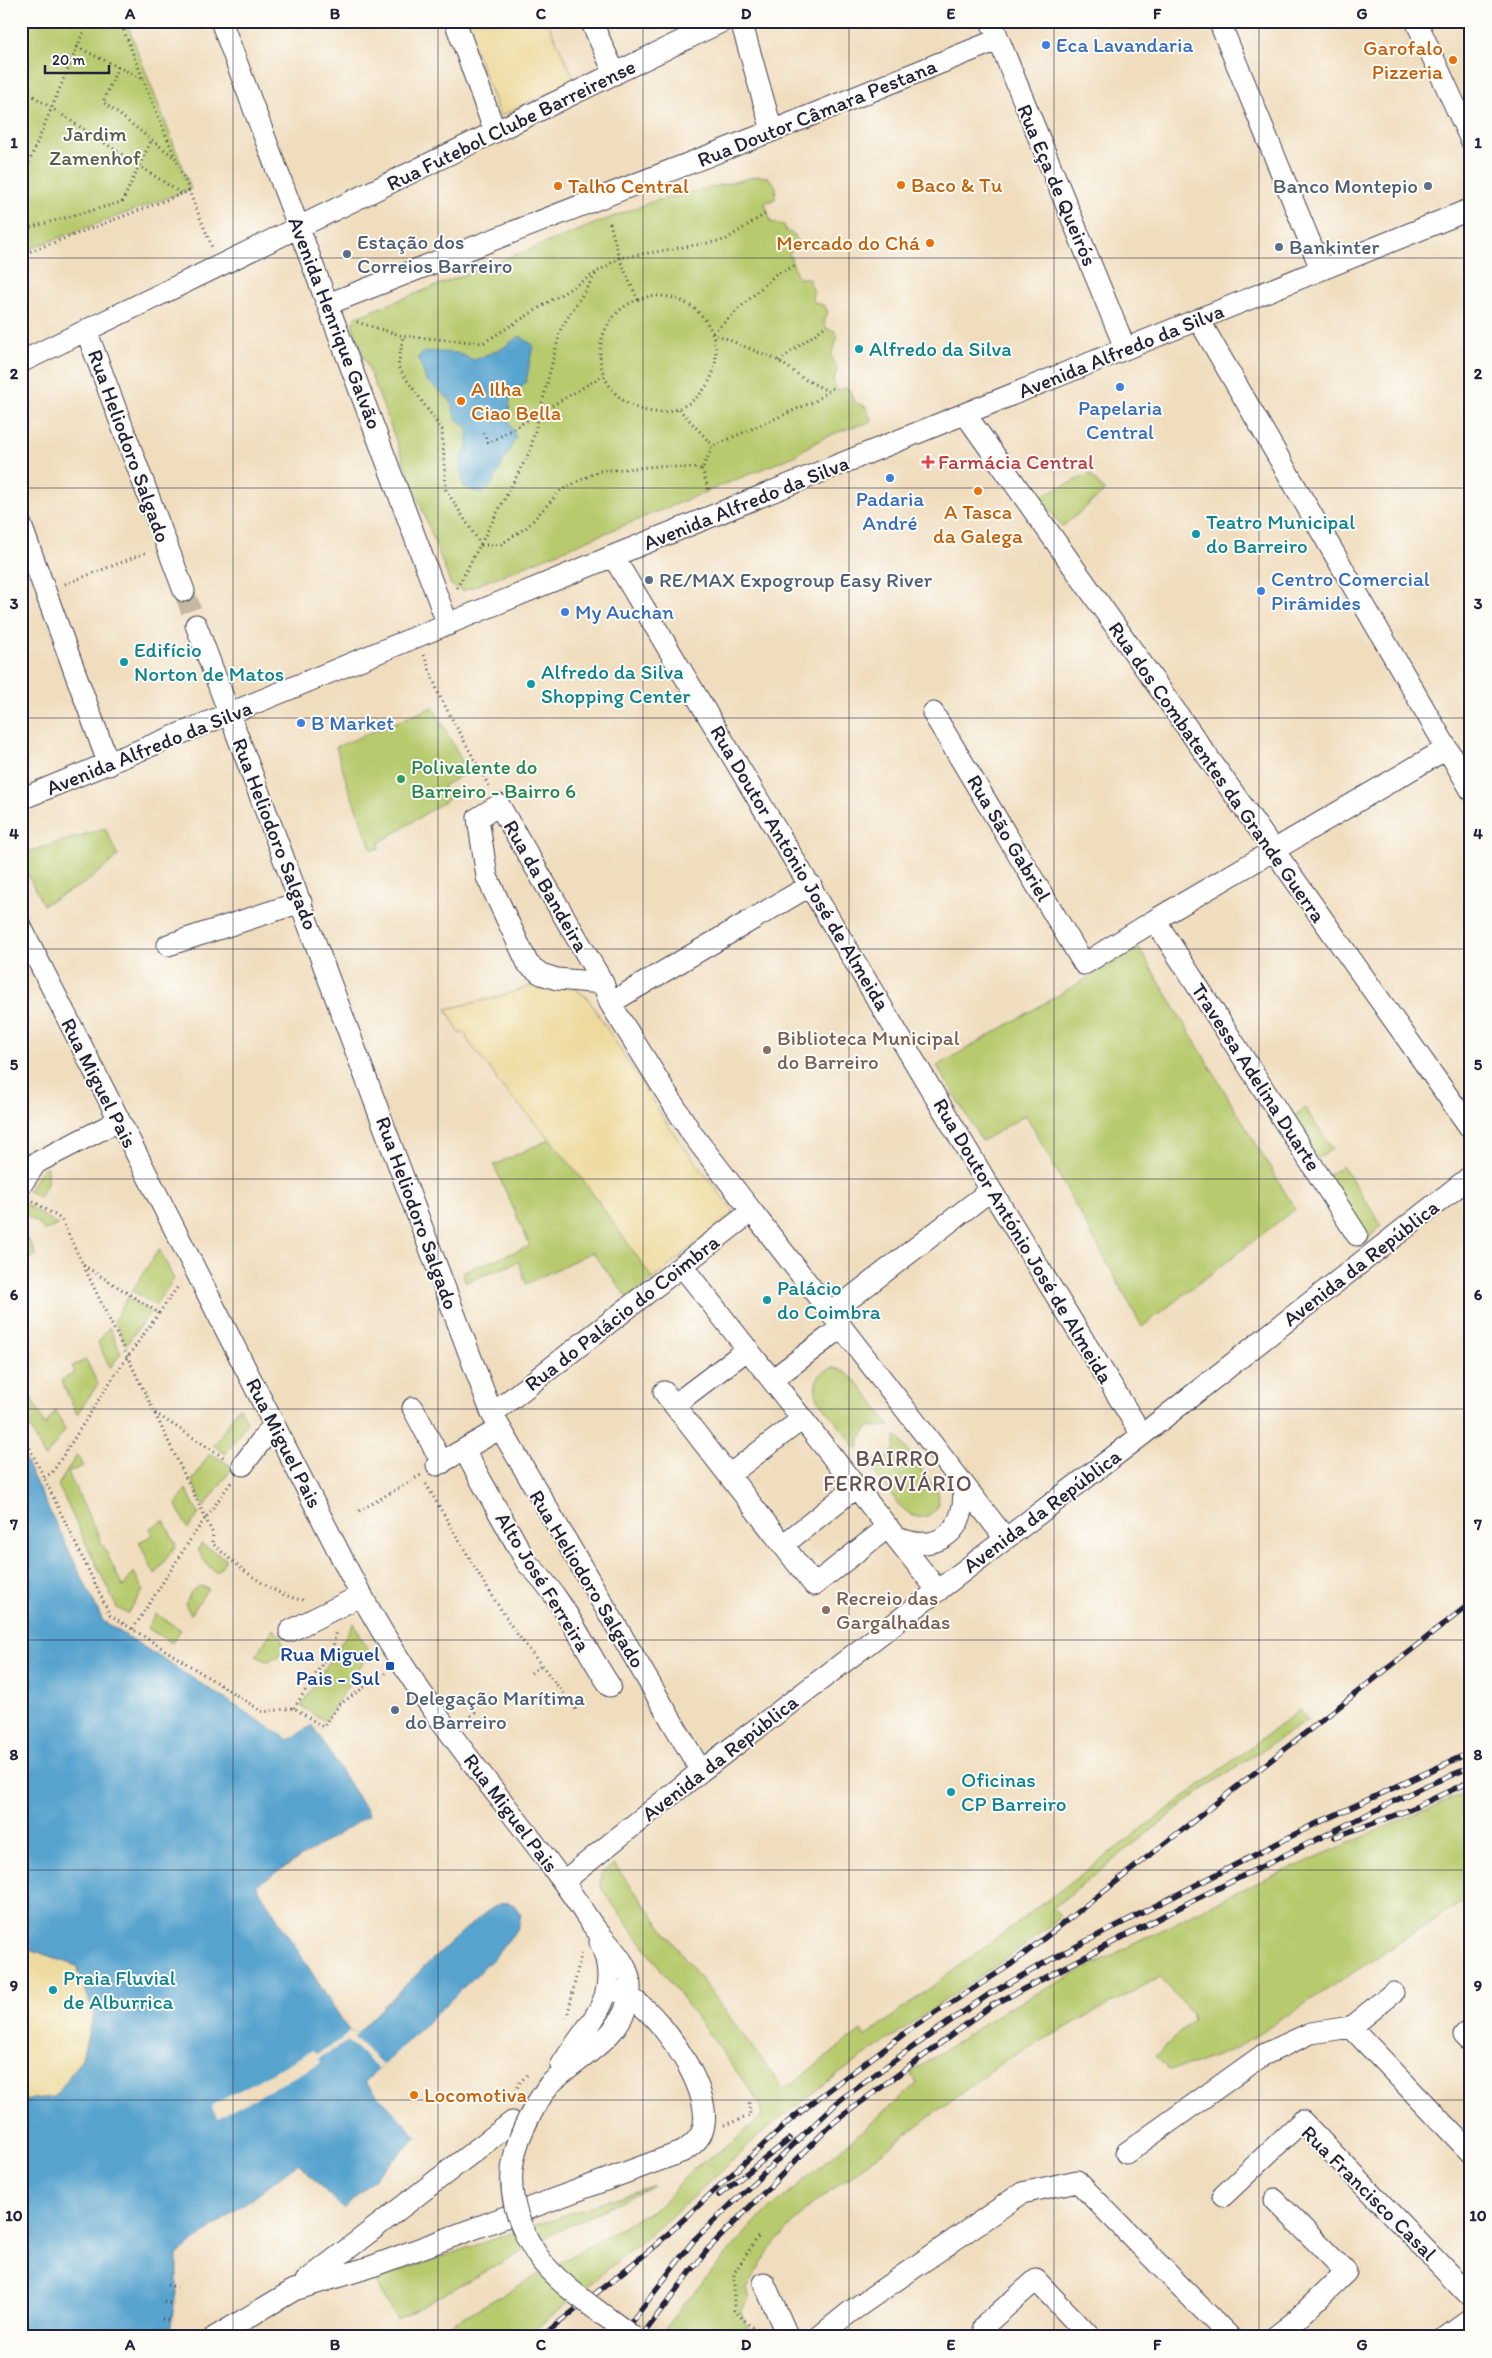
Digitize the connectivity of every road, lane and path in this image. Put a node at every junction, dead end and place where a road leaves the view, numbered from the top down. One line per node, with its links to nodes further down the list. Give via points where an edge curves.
1 (88, 21): 11 (path)
2 (120, 21): 14 (path)
3 (221, 21): 29 (street, Avenida Henrique Galvão)
4 (455, 21): 18 (street)
5 (591, 21): 13 (street)
6 (723, 21): 13 (street, Rua Futebol Clube Barreirense)
7 (741, 21): 17 (street)
8 (1218, 21): 35 (street)
9 (1416, 21): 19 (street)
10 (994, 31): 17 (street, Rua Doutor Câmara Pestana); 45 (street, Rua Eça de Queirós)
11 (77, 47): 12 (path); 16 (path)
12 (118, 67): 14 (path); 20 (path, via 103,102)
13 (615, 74): 18 (street, Rua Futebol Clube Barreirense)
14 (143, 79): 21 (path)
15 (21, 88): 16 (path)
16 (52, 107): 22 (path); 23 (path)
17 (772, 131): 38 (street, Rua Doutor Câmara Pestana)
18 (495, 132): 29 (street, Rua Futebol Clube Barreirense)
19 (1471, 140)
20 (151, 141): 21 (path); 22 (path)
21 (176, 159): 24 (path)
22 (140, 166): 25 (path); 30 (path, via 122,202)
23 (21, 181)
24 (189, 191): 25 (path); 33 (path)
25 (182, 194): 31 (path)
26 (1471, 209): 35 (street, Avenida Alfredo da Silva)
27 (768, 212): 32 (path, via 725,240)
28 (609, 219): 32 (path)
29 (299, 228): 33 (street, Rua Futebol Clube Barreirense); 38 (street, Avenida Henrique Galvão)
30 (21, 230)
31 (21, 255)
32 (619, 258): 36 (path); 37 (path)
33 (219, 266): 42 (street, Rua Futebol Clube Barreirense)
34 (794, 266): 43 (path, via 776,274)
35 (1321, 269): 39 (street, Avenida Alfredo da Silva)
36 (597, 272): 44 (path, via 483,343); 52 (path, via 560,328)
37 (638, 300): 43 (path, via 656,296 674,298 704,317); 48 (path, via 622,309 609,323 602,339 600,357)
38 (328, 304): 66 (street, Avenida Henrique Galvão)
39 (1199, 320): 45 (street, Avenida Alfredo da Silva); 70 (street)
40 (354, 321): 44 (path)
41 (826, 326): 46 (path)
42 (86, 330): 47 (street, Rua Futebol Clube Barreirense); 59 (street, Rua Heliodoro Salgado)
43 (713, 333): 46 (path); 51 (path, via 717,351 715,369 708,386 695,400)
44 (403, 336): 60 (path, via 398,367 442,430 446,490)
45 (1125, 348): 53 (street, Avenida Alfredo da Silva)
46 (779, 361): 50 (path, via 804,379)
47 (21, 362)
48 (604, 375): 51 (path, via 613,391 643,411 662,413); 52 (path)
49 (835, 386): 50 (path)
50 (829, 391): 55 (path, via 815,401)
51 (680, 409): 55 (path)
52 (539, 414): 54 (path, via 489,443); 60 (path, via 530,451)
53 (966, 415): 61 (street, Avenida Alfredo da Silva); 75 (street, Rua dos Combatentes da Grande Guerra)
54 (483, 433)
55 (713, 446): 56 (path)
56 (702, 469): 57 (path); 60 (path, via 660,466 599,471 561,490 527,527 500,545)
57 (709, 490)
58 (21, 525): 63 (street)
59 (166, 545): 63 (path); 64 (street, Rua Heliodoro Salgado)
60 (481, 545): 62 (path)
61 (613, 556): 66 (street, Avenida Alfredo da Silva); 76 (street, Rua Doutor António José de Almeida)
62 (457, 588)
63 (46, 591): 71 (street)
64 (184, 591)
65 (196, 625): 69 (street, Rua Heliodoro Salgado)
66 (448, 625): 67 (street, Avenida Alfredo da Silva)
67 (417, 638): 69 (street, Avenida Alfredo da Silva); 74 (path, via 439,694)
68 (933, 713): 78 (street, Rua São Gabriel, via 1084,964)
69 (230, 715): 71 (street, Avenida Alfredo da Silva); 77 (street, Rua Heliodoro Salgado)
70 (1446, 749): 72 (street); 75 (street)
71 (109, 765): 73 (street, Avenida Alfredo da Silva)
72 (1471, 790)
73 (21, 799)
74 (499, 805): 81 (street, Rua da Bandeira); 81 (street, Rua da Bandeira, via 478,818 487,877 528,964 541,974 557,979)
75 (1272, 851): 78 (street); 84 (street, Rua dos Combatentes da Grande Guerra)
76 (811, 885): 82 (street); 87 (street, Rua Doutor António José de Almeida)
77 (301, 902): 80 (street); 101 (street, Rua Heliodoro Salgado)
78 (1155, 920): 89 (street, Travessa Adelina Duarte)
79 (21, 927): 83 (street, Rua Miguel Pais)
80 (168, 945)
81 (603, 983): 82 (street, Rua da Bandeira)
82 (610, 1003): 88 (street, Rua da Bandeira, via 688,1127)
83 (118, 1120): 86 (street, via 36,1163); 102 (street, Rua Miguel Pais)
84 (1471, 1129)
85 (1471, 1176): 104 (street, Avenida da República)
86 (23, 1190): 90 (path, via 61,1219)
87 (991, 1190): 94 (street); 104 (street, Rua Doutor António José de Almeida)
88 (752, 1211): 91 (street, Rua do Palácio do Coimbra); 94 (street, Rua da Bandeira)
89 (1357, 1235)
90 (83, 1264): 93 (path); 96 (path)
91 (682, 1266): 95 (street); 101 (street, Rua do Palácio do Coimbra)
92 (182, 1281): 93 (path)
93 (159, 1313): 96 (path)
94 (836, 1320): 97 (street); 110 (street, Rua da Bandeira)
95 (748, 1349): 97 (street); 108 (street, via 669,1398)
96 (127, 1357): 99 (path); 109 (path, via 52,1473)
97 (772, 1380): 100 (street)
98 (413, 1408): 106 (street)
99 (154, 1413): 107 (path); 113 (path)
100 (802, 1419): 108 (street); 111 (street)
101 (495, 1422): 105 (street, Rua do Palácio do Coimbra); 131 (street, Rua Heliodoro Salgado)
102 (276, 1428): 107 (street, via 267,1433); 118 (street, Rua Miguel Pais)
103 (21, 1430): 109 (path)
104 (1142, 1436): 115 (street, Avenida da República)
105 (464, 1450): 106 (street, Rua do Palácio do Coimbra); 126 (street, Alto José Ferreira, via 527,1563 558,1602)
106 (433, 1467): 112 (path); 123 (path, via 484,1583)
107 (234, 1468): 113 (path)
108 (729, 1475): 116 (street)
109 (44, 1477): 121 (path, via 110,1615)
110 (964, 1484): 114 (street, via 963,1510 948,1535 936,1542 922,1544 909,1543); 115 (street, Rua da Bandeira)
111 (856, 1487): 114 (street); 116 (street)
112 (359, 1511)
113 (205, 1519): 119 (path, via 213,1534 212,1543 235,1564 289,1598); 121 (path)
114 (892, 1532): 116 (street, via 814,1585); 117 (street)
115 (1005, 1538): 117 (street, Avenida da República)
116 (783, 1545)
117 (938, 1591): 131 (street, Avenida da República)
118 (362, 1595): 122 (street); 132 (street, Rua Miguel Pais, via 393,1652 445,1726)
119 (307, 1601)
120 (336, 1625): 127 (path, via 333,1646)
121 (133, 1629): 127 (path, via 264,1712)
122 (290, 1631)
123 (541, 1666): 125 (path); 129 (path)
124 (388, 1671): 127 (path, via 340,1704 323,1726)
125 (531, 1673)
126 (610, 1686)
127 (294, 1708)
128 (476, 1712): 130 (path)
129 (578, 1712)
130 (471, 1716)
131 (701, 1771): 132 (street, Avenida da República)
132 (564, 1881): 133 (street, Rua Miguel Pais)
133 (595, 1930): 135 (street, Rua Miguel Pais, via 607,1964); 137 (street, Rua Miguel Pais, via 627,1971)
134 (582, 1948): 138 (path)
135 (608, 1987): 137 (street); 143 (street, Rua Miguel Pais, via 601,2009)
136 (1393, 1993): 139 (street)
137 (629, 1996): 143 (street, Rua Miguel Pais, via 622,2017 609,2036); 146 (street, via 653,2016 688,2062 703,2105 705,2119)
138 (566, 2021)
139 (1351, 2027): 147 (street, via 1311,2033 1263,2055); 148 (street)
140 (1471, 2029): 141 (street, via 1464,2035)
141 (1471, 2042)
142 (533, 2070): 145 (path, via 520,2082)
143 (549, 2085): 165 (street, bridge, via 530,2114 514,2150 511,2186 519,2217 544,2262 564,2283)
144 (749, 2102): 146 (path, via 750,2116)
145 (511, 2113): 154 (street)
146 (702, 2132): 154 (street, via 684,2151 370,2267)
147 (1126, 2153)
148 (1471, 2153)
149 (1223, 2196): 155 (street, Rua Francisco Casal, via 1302,2121)
150 (1275, 2200): 170 (street, via 1346,2272)
151 (764, 2282): 166 (street)
152 (167, 2285): 153 (path)
153 (177, 2287)
154 (294, 2290): 163 (street)
155 (1471, 2298)
156 (164, 2302): 157 (path)
157 (174, 2304)
158 (1471, 2318): 171 (street)
159 (162, 2320): 160 (path)
160 (172, 2321)
161 (984, 2326): 168 (street, via 1036,2280)
162 (158, 2336): 164 (path)
163 (216, 2336)
164 (166, 2337)
165 (633, 2337)
166 (788, 2337)
167 (819, 2337): 169 (street, via 1022,2193 1078,2181)
168 (1090, 2337)
169 (1230, 2337)
170 (1275, 2337)
171 (1445, 2337)

